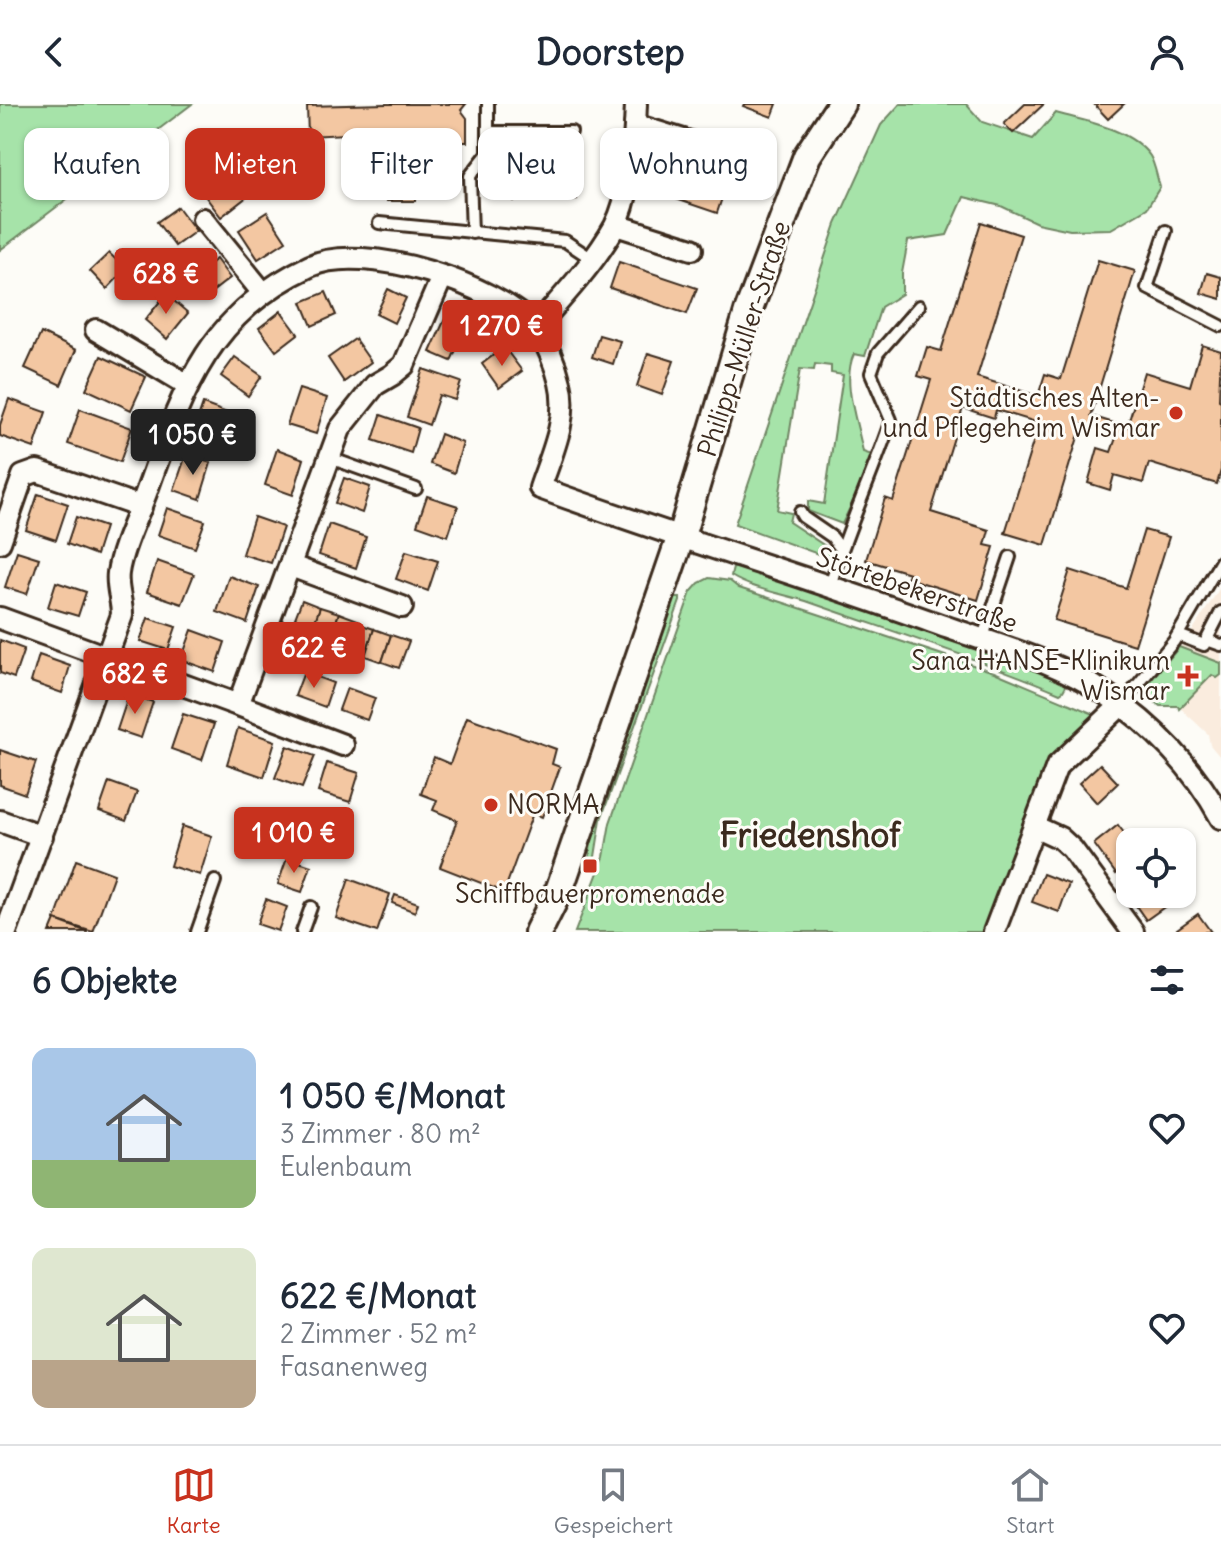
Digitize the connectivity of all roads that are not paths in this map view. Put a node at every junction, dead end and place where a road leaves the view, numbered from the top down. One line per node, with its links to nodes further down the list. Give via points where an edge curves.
1 (488, 104): 5 (lane)
2 (636, 104): 4 (street)
3 (841, 104): 26 (street, Philipp-Müller-Straße, via 807,156 753,298)
4 (635, 125): 6 (street); 10 (street)
5 (488, 128)
6 (645, 128)
7 (478, 166): 12 (lane, via 470,176)
8 (203, 219): 16 (street)
9 (379, 223): 12 (lane)
10 (616, 225): 13 (street); 14 (street)
11 (1166, 231): 18 (lane, via 1147,288)
12 (472, 233): 14 (lane, via 565,241)
13 (692, 249)
14 (592, 259): 19 (street)
15 (442, 277): 16 (street, via 388,261 349,259 313,265); 19 (street, via 491,299); 22 (street, via 404,365 355,407)
16 (263, 293): 21 (street, via 219,335)
17 (919, 306): 28 (lane, via 878,353 871,373 891,420)
18 (1221, 326)
19 (535, 328): 26 (street, Störtebekerstraße, via 560,381 562,410 540,488)
20 (96, 330): 21 (street)
21 (188, 385): 24 (street)
22 (330, 458): 23 (lane); 31 (street)
23 (416, 489)
24 (141, 507): 27 (street, via 37,471 23,476); 41 (street, via 118,570 122,615)
25 (800, 512): 28 (lane)
26 (681, 536): 33 (street, Störtebekerstraße); 50 (street, Philipp-Müller-Straße)
27 (0, 542)
28 (841, 549): 33 (lane)
29 (1010, 557): 38 (lane)
30 (1221, 561): 32 (lane)
31 (291, 566): 34 (street); 42 (street)
32 (1218, 574): 37 (lane)
33 (830, 586): 38 (street, Störtebekerstraße)
34 (402, 607)
35 (1221, 612): 39 (lane)
36 (0, 618): 41 (street)
37 (1178, 635): 39 (lane, via 1204,645); 43 (lane)
38 (982, 640): 43 (street, Störtebekerstraße, via 1080,678)
39 (1207, 640): 40 (lane)
40 (1221, 645)
41 (107, 656): 42 (street); 48 (street)
42 (238, 705): 44 (street)
43 (1121, 705): 45 (street, Störtebekerstraße, via 1170,747); 47 (street, via 1057,766)
44 (343, 745)
45 (1221, 818)
46 (0, 821): 48 (street)
47 (1034, 826): 57 (street); 58 (street, via 1072,849)
48 (42, 836): 52 (street)
49 (215, 881): 53 (lane)
50 (560, 888): 55 (street); 56 (street)
51 (311, 907): 54 (lane)
52 (6, 932)
53 (197, 932)
54 (302, 932)
55 (538, 932)
56 (554, 932)
57 (994, 932)
58 (1133, 932)

